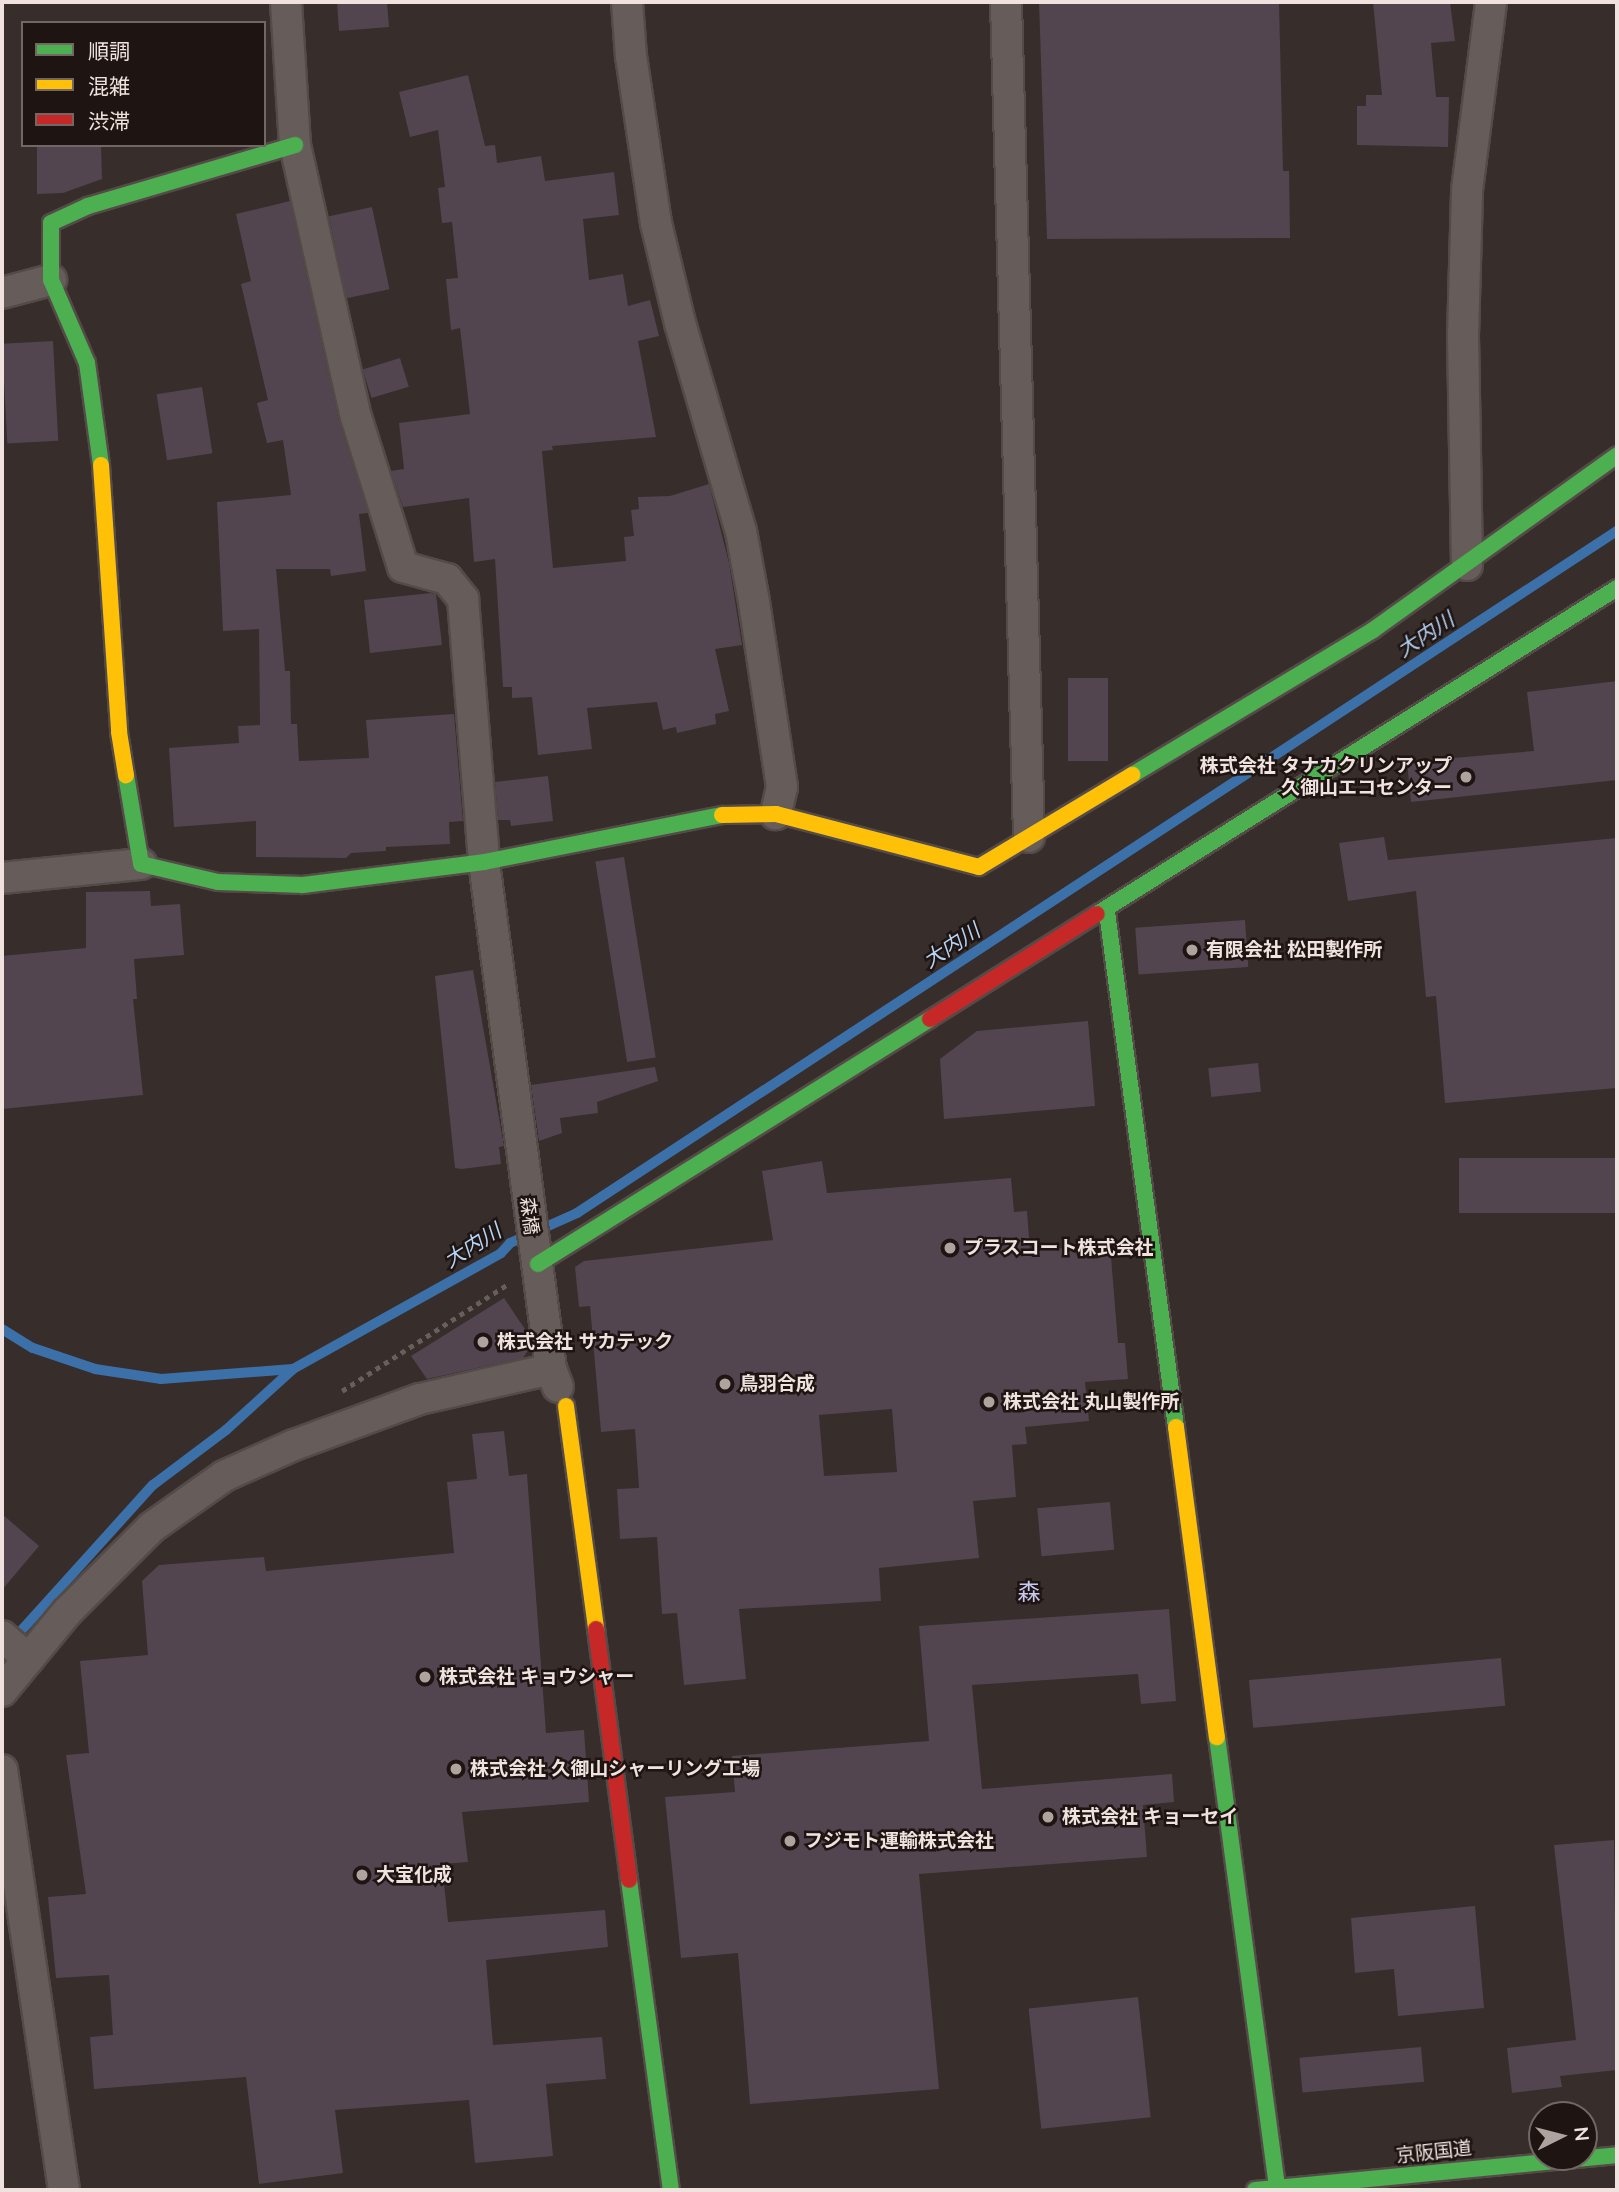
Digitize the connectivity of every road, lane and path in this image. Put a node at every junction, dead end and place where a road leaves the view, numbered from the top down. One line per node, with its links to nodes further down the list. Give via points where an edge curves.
1 (286, 2): 5 (street)
2 (627, 2): 11 (street, via 656,223 741,531 752,590 782,787)
3 (1006, 2): 12 (street)
4 (1491, 2): 9 (street, via 1467,190 1463,336)
5 (295, 145): 6 (main road, via 88,206 51,223); 13 (street, 森橋, via 356,417 403,567 447,579 463,599)
6 (51, 280): 7 (street); 14 (main road, via 87,363 99,435 119,733)
7 (2, 293)
8 (1617, 455): 9 (main road)
9 (1466, 565): 12 (main road, via 1373,630)
10 (1617, 588): 16 (main road)
11 (776, 814): 12 (main road, via 979,867); 13 (main road, via 741,811)
12 (1029, 837)
13 (484, 862): 14 (main road, via 303,885 218,882); 17 (street, 森橋)
14 (141, 864): 15 (street)
15 (2, 878)
16 (1107, 912): 17 (main road); 26 (main road)
17 (536, 1258): 18 (street, 森橋); 19 (path)
18 (551, 1369): 20 (street, 森橋); 22 (street, via 420,1399 224,1476 152,1527)
19 (334, 1396)
20 (566, 1406): 28 (main road)
21 (2, 1636): 22 (street)
22 (28, 1659): 23 (street)
23 (2, 1691)
24 (2, 1770): 27 (street)
25 (1617, 2155): 26 (main road, 京阪国道)
26 (1277, 2189): 29 (main road, 京阪国道)
27 (64, 2190)
28 (671, 2190)
29 (1255, 2190)

